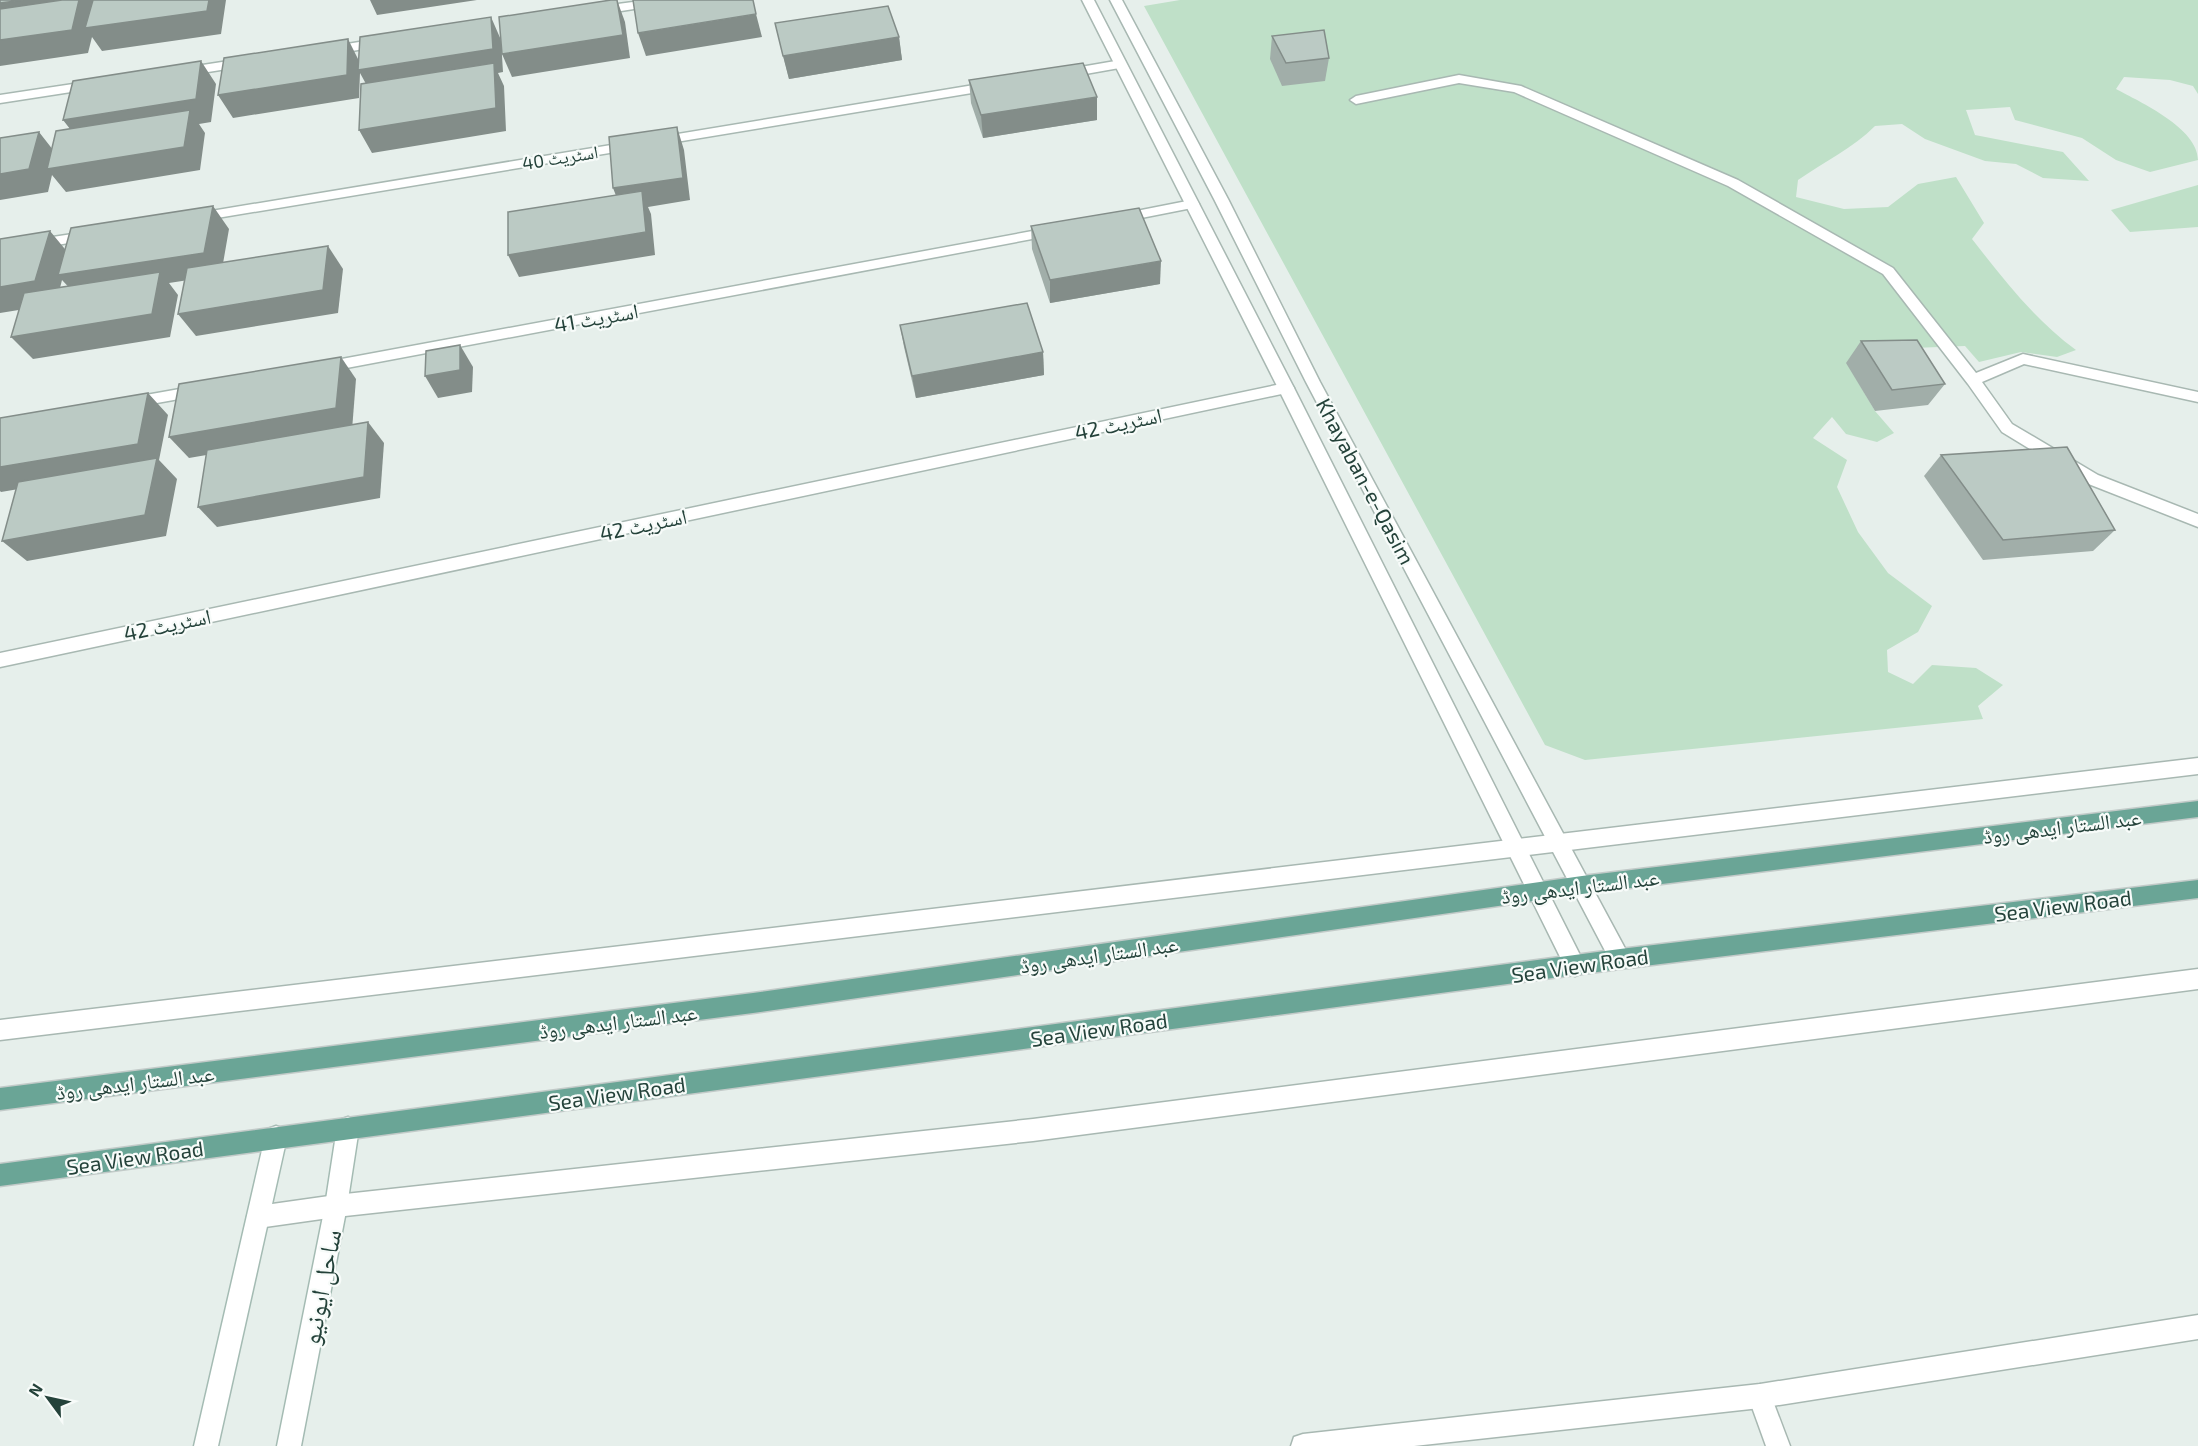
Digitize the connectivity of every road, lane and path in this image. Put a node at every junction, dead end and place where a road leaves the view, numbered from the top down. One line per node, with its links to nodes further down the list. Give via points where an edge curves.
1 (673, 0): 4 (street)
2 (1088, 0): 8 (street, Khayaban-e-Qasim)
3 (1116, 0): 31 (street, Khayaban-e-Qasim, via 1313,382)
4 (579, 14)
5 (402, 40): 6 (street)
6 (319, 52)
7 (260, 61): 9 (street)
8 (1121, 64): 10 (street); 15 (street, Khayaban-e-Qasim)
9 (165, 75)
10 (1050, 76)
11 (106, 83): 13 (street)
12 (1003, 84): 16 (street, اسٹریٹ 40)
13 (0, 99)
14 (1356, 100): 22 (street, via 1459,79 1517,89 1733,183 1888,271)
15 (1192, 204): 17 (street); 24 (street, Khayaban-e-Qasim)
16 (177, 221)
17 (1098, 222)
18 (1063, 229): 21 (street, اسٹریٹ 41)
19 (106, 232): 20 (street)
20 (0, 250)
21 (303, 371)
22 (1973, 380): 25 (street, via 2023,359); 27 (street, via 2007,428 2092,479)
23 (221, 386): 26 (street)
24 (1286, 388): 28 (street, اسٹریٹ 42); 32 (street, Khayaban-e-Qasim)
25 (2198, 398)
26 (117, 406)
27 (2198, 521)
28 (0, 660)
29 (2198, 766): 31 (street)
30 (2198, 810): 33 (main road, عبد الستار ایدھی روڈ)
31 (1559, 842): 32 (street); 33 (street, Khayaban-e-Qasim)
32 (1517, 849): 35 (street, Khayaban-e-Qasim); 39 (street)
33 (1582, 885): 35 (main road, عبد الستار ایدھی روڈ); 36 (street, Khayaban-e-Qasim)
34 (2198, 889): 36 (main road, Sea View Road)
35 (1538, 890): 37 (street, Khayaban-e-Qasim); 40 (main road, عبد الستار ایدھی روڈ, via 753,1004)
36 (1620, 959): 37 (main road, Sea View Road)
37 (1575, 966): 41 (main road, Sea View Road)
38 (2198, 979): 44 (street, via 1033,1130)
39 (0, 1030)
40 (0, 1099)
41 (348, 1128): 42 (main road, Sea View Road); 44 (street, ساحل ایونیو)
42 (276, 1137): 43 (main road, Sea View Road); 45 (street)
43 (0, 1175)
44 (336, 1206): 45 (street); 49 (street, ساحل ایونیو)
45 (258, 1217): 48 (street)
46 (2198, 1327): 47 (street)
47 (1760, 1396): 50 (street); 51 (street)
48 (206, 1446)
49 (289, 1446)
50 (1303, 1446)
51 (1778, 1446)

